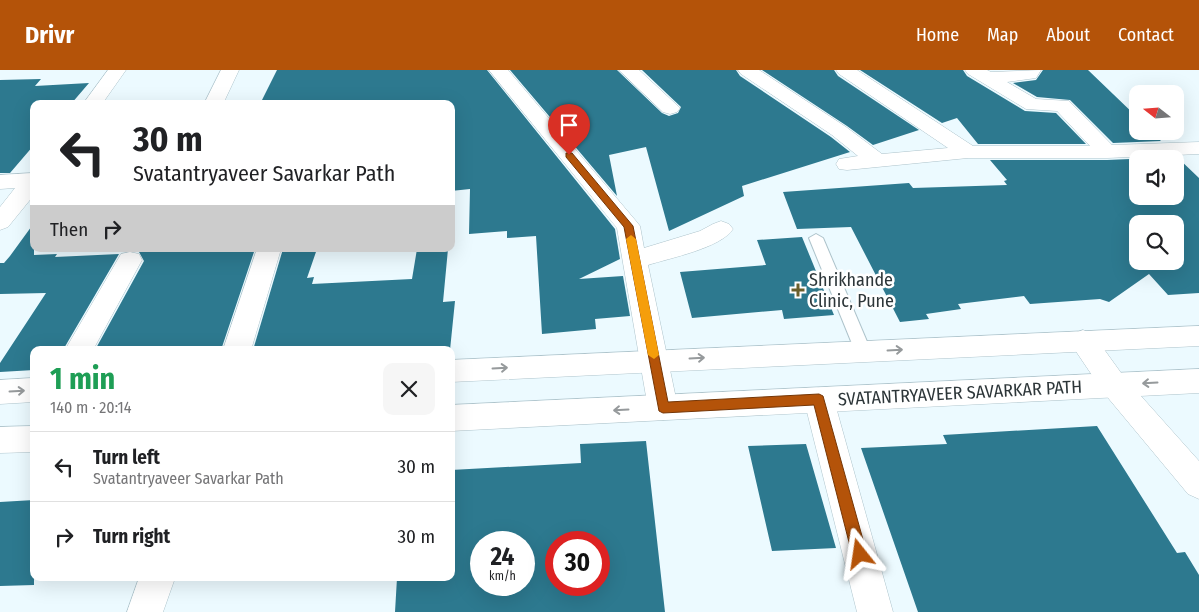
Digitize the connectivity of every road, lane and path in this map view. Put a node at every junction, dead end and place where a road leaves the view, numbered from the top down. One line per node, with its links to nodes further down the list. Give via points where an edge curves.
1 (118, 70): 9 (street)
2 (230, 70): 10 (street)
3 (498, 70): 25 (street, via 628,226)
4 (628, 70): 11 (street)
5 (747, 70): 15 (street, via 839,131)
6 (846, 70): 13 (street)
7 (1032, 70): 8 (street, via 1026,75)
8 (981, 74): 14 (street, via 1027,102 1062,105)
9 (95, 100)
10 (215, 100)
11 (670, 108)
12 (1199, 148): 14 (street)
13 (968, 152): 14 (street); 15 (street)
14 (1107, 152)
15 (877, 161): 16 (street)
16 (847, 164)
17 (30, 181): 18 (street)
18 (0, 182)
19 (30, 185): 20 (street)
20 (0, 222)
21 (721, 229): 25 (street, via 708,238)
22 (816, 238): 30 (lane)
23 (268, 252): 29 (street)
24 (130, 260): 28 (street)
25 (635, 260): 31 (street)
26 (1199, 336): 27 (street)
27 (1083, 341): 30 (street, one-way to 27); 34 (street)
28 (81, 346)
29 (238, 346)
30 (863, 351): 31 (street, one-way to 30)
31 (655, 360): 32 (street, one-way to 31); 38 (street)
32 (455, 370)
33 (1199, 381): 34 (street, SVATANTRYAVEER SAVARKAR PATH, one-way to 34)
34 (1114, 385): 37 (street, SVATANTRYAVEER SAVARKAR PATH); 42 (street)
35 (30, 390): 36 (street, one-way to 35)
36 (0, 392)
37 (819, 400): 38 (street, SVATANTRYAVEER SAVARKAR PATH); 45 (street)
38 (663, 408): 39 (street, SVATANTRYAVEER SAVARKAR PATH, one-way to 39)
39 (455, 418)
40 (30, 439): 41 (street)
41 (0, 440)
42 (1199, 484)
43 (156, 581): 44 (street)
44 (145, 612)
45 (875, 612)

